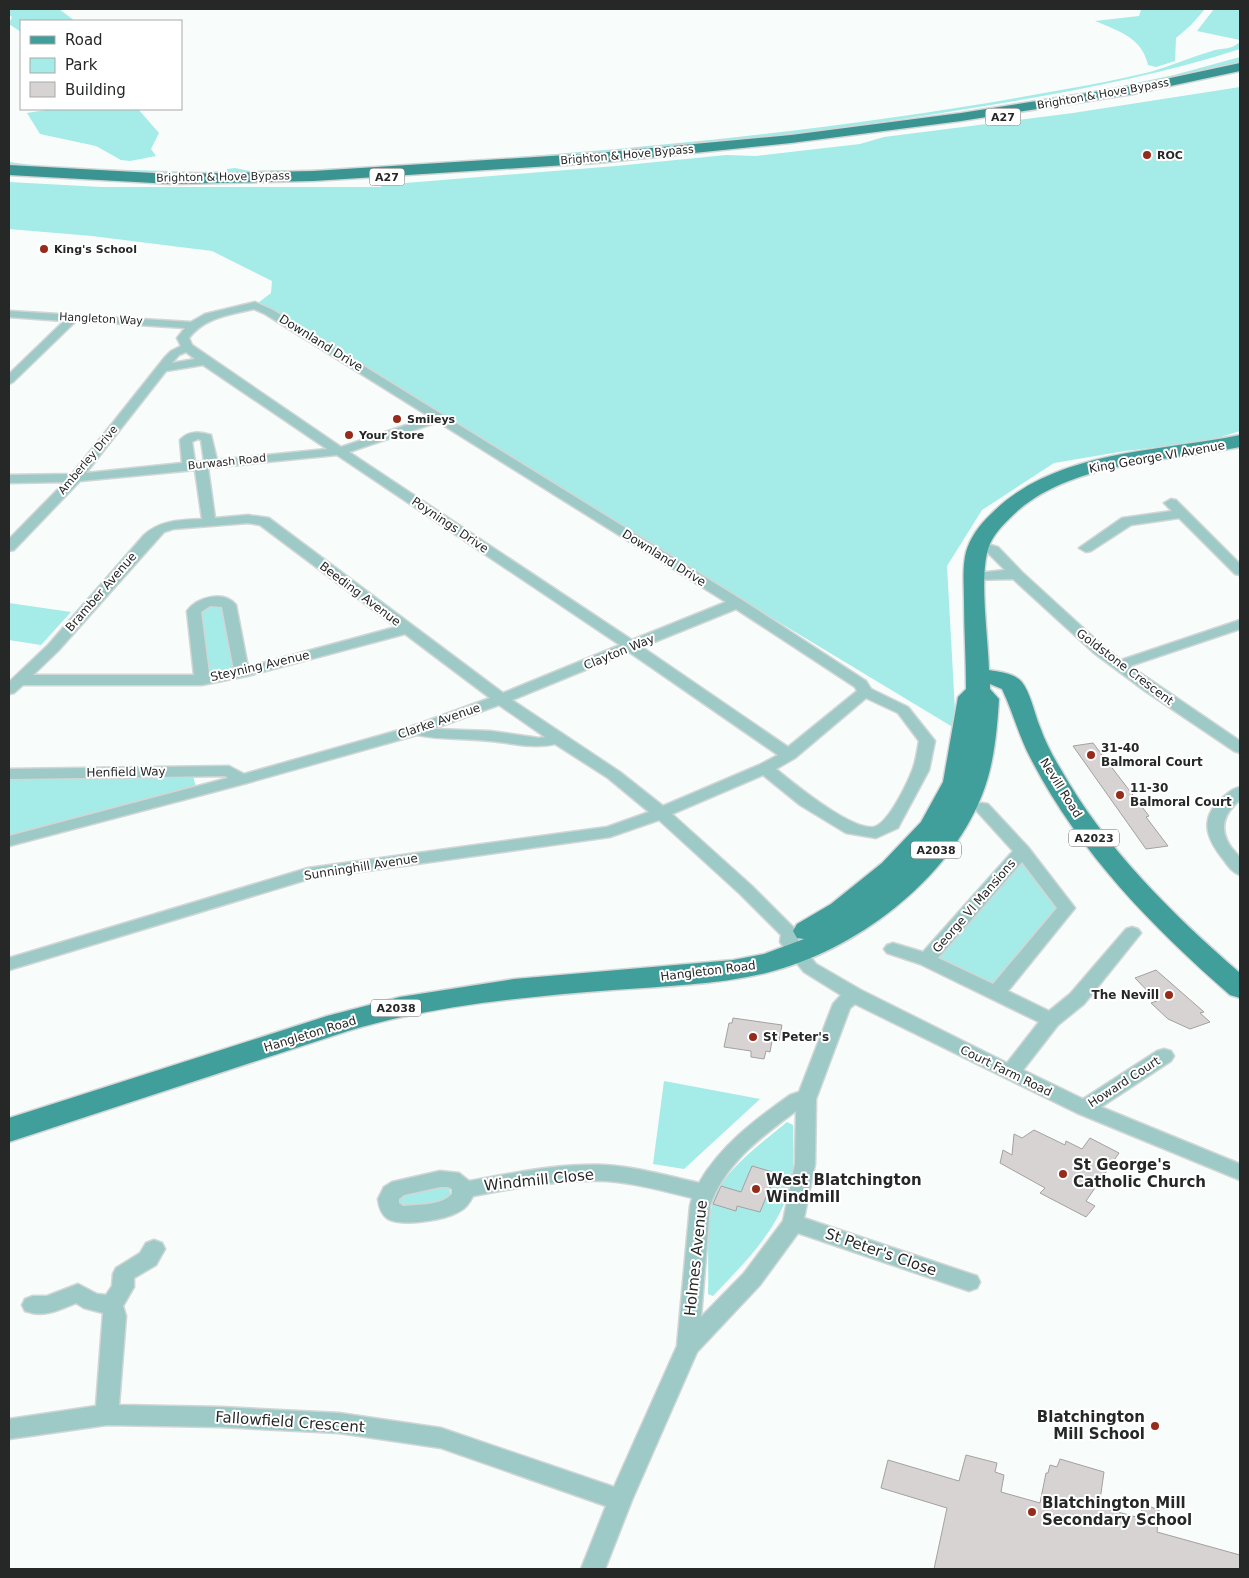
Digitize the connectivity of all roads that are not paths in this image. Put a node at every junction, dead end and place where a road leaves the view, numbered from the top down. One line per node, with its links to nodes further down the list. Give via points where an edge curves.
1 (1240, 55): 6 (highway, A27, via 1107,88)
2 (1240, 67): 6 (highway, Brighton & Hove Bypass / A27, via 1133,90)
3 (1240, 74): 5 (highway, Brighton & Hove Bypass / A27, via 1142,94)
4 (1186, 93): 5 (highway, A27)
5 (968, 122): 8 (highway, Brighton & Hove Bypass / A27, via 648,159 318,181 168,184)
6 (906, 124): 7 (highway, Brighton & Hove Bypass / A27, via 597,158 313,176 172,179)
7 (9, 170)
8 (9, 176)
9 (255, 305): 12 (street, via 209,316); 17 (street, Downland Drive)
10 (9, 314): 11 (street, Hangleton Way)
11 (74, 317): 12 (street, Hangleton Way); 16 (street)
12 (193, 325): 13 (street, via 183,338)
13 (186, 347): 14 (street, Poynings Drive); 15 (street, Amberley Drive, via 175,352)
14 (205, 361): 15 (street); 19 (street, Poynings Drive)
15 (162, 368): 21 (street, Amberley Drive)
16 (9, 380)
17 (439, 418): 19 (street, Burwash Road); 32 (street, Downland Drive)
18 (1240, 441): 26 (main road, King George VI Avenue / A2038, via 1113,463 1053,480 1004,510)
19 (340, 451): 20 (street, Burwash Road); 35 (street, Poynings Drive)
20 (200, 465): 21 (street, Burwash Road); 25 (street)
21 (76, 478): 22 (street, Burwash Road); 27 (street, Amberley Drive)
22 (9, 479)
23 (1171, 503): 24 (street)
24 (1181, 514): 28 (street, via 1127,521); 29 (street)
25 (209, 523): 34 (street, Beeding Avenue, via 248,518 264,521); 38 (street, Bramber Avenue, via 171,525 159,529)
26 (979, 546): 30 (street, Goldstone Crescent, via 992,550); 31 (main road, King George VI Avenue / A2038)
27 (9, 547)
28 (1086, 548)
29 (1240, 570)
30 (1017, 575): 31 (street); 36 (street, Goldstone Crescent, via 1080,634)
31 (974, 577): 40 (main road, King George VI Avenue / A2038)
32 (737, 603): 35 (street, Clayton Way); 42 (street, Downland Drive, via 861,684)
33 (1240, 624): 36 (street)
34 (406, 629): 37 (street, Steyning Avenue); 43 (street, Beeding Avenue)
35 (632, 647): 43 (street, Clayton Way); 47 (street, Poynings Drive)
36 (1120, 665): 46 (street, Goldstone Crescent)
37 (242, 673): 39 (street, Steyning Avenue); 39 (street, via 229,605 221,601 210,602 199,604 194,611)
38 (21, 680): 39 (street, Steyning Avenue); 41 (street, Bramber Avenue)
39 (202, 680)
40 (978, 684): 58 (main road, King George VI Avenue / A2038, via 987,699 985,736 966,804 952,828 930,842 914,877 874,911 827,938); 62 (main road, Nevill Road / A2023, via 1002,679 1012,685 1038,750 1083,823 1130,882)
41 (9, 690)
42 (865, 692): 47 (street); 48 (street, Downland Drive, via 903,710 927,741 921,770 892,824 876,833 852,829 806,801)
43 (501, 699): 44 (street, Clarke Avenue); 45 (street)
44 (416, 730): 45 (street, via 539,743); 50 (street, Clarke Avenue)
45 (558, 739): 53 (street, via 614,775)
46 (1240, 748)
47 (789, 756): 48 (street)
48 (765, 768): 53 (street)
49 (9, 774): 50 (street, Henfield Way, via 229,771)
50 (241, 780): 54 (street, Clarke Avenue)
51 (1240, 792): 56 (street, via 1218,810 1214,824 1222,847)
52 (982, 808): 55 (street, George VI Mansions)
53 (661, 813): 58 (street, via 790,934); 61 (street, Sunninghill Avenue, via 610,832 308,874)
54 (9, 841)
55 (1022, 851): 60 (street, George VI Mansions); 63 (street, George VI Mansions, via 1066,908)
56 (1240, 869)
57 (1132, 933): 65 (street, via 1077,999)
58 (793, 947): 64 (street, Court Farm Road, via 810,968); 66 (main road, Hangleton Road / A2038, via 766,963 705,973 541,981)
59 (894, 949): 60 (street, George VI Mansions)
60 (926, 960): 63 (street, George VI Mansions)
61 (9, 964)
62 (1240, 988)
63 (996, 993): 65 (street, George VI Mansions)
64 (854, 995): 68 (street, Court Farm Road); 69 (street, Holmes Avenue, via 842,1004)
65 (1051, 1020): 68 (street)
66 (316, 1026): 71 (main road, Hangleton Road / A2038); 72 (main road, Hangleton Road / A2038)
67 (1164, 1056): 70 (street, Howard Court)
68 (1010, 1073): 70 (street, Court Farm Road)
69 (806, 1099): 75 (street, Holmes Avenue, via 797,1100 745,1140 712,1175); 76 (street, Holmes Avenue, via 805,1164)
70 (1084, 1108): 73 (street, Court Farm Road)
71 (9, 1117)
72 (9, 1130)
73 (1240, 1172)
74 (463, 1190): 75 (street, Windmill Close, via 537,1178 596,1173 623,1175)
75 (703, 1192): 81 (street, Holmes Avenue)
76 (793, 1223): 78 (street, St Peter's Close); 81 (street, Holmes Avenue, via 752,1279)
77 (154, 1249): 80 (street, via 148,1259 124,1274 123,1287)
78 (969, 1282)
79 (33, 1305): 80 (street, via 48,1305 78,1293 92,1302)
80 (112, 1305): 82 (street)
81 (688, 1346): 84 (street, Holmes Avenue)
82 (107, 1415): 83 (street, Fallowfield Crescent); 84 (street, Fallowfield Crescent, via 339,1423 441,1438)
83 (9, 1429)
84 (620, 1500): 85 (street, Holmes Avenue)
85 (593, 1569)

